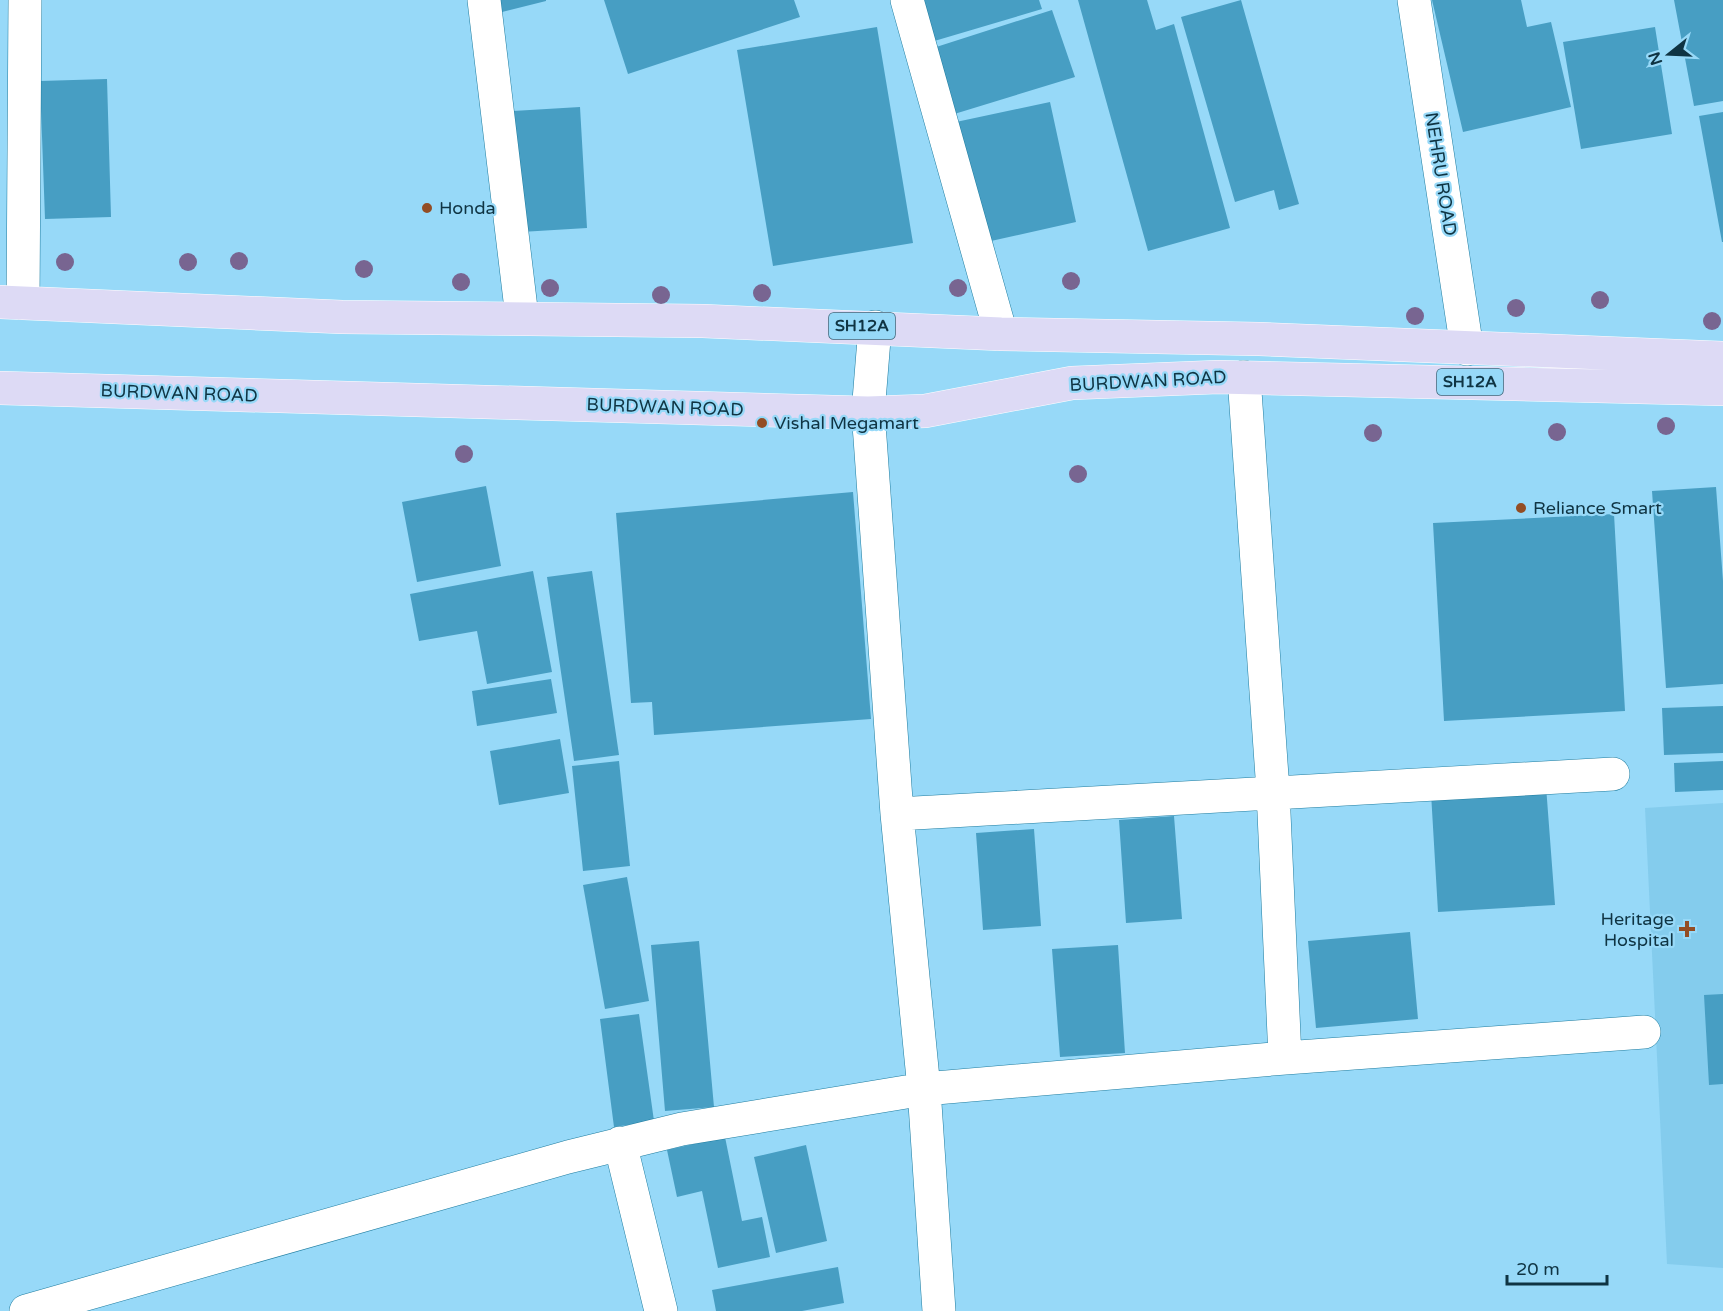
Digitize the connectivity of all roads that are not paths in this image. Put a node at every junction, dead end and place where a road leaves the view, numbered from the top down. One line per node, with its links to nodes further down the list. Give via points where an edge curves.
1 (25, 0): 5 (street)
2 (484, 0): 6 (street)
3 (907, 0): 8 (street)
4 (1414, 0): 9 (street, NEHRU ROAD)
5 (12, 303): 6 (main road, SH12A, via 342,317)
6 (522, 317): 7 (main road, SH12A)
7 (875, 327): 8 (main road, SH12A); 15 (street)
8 (1001, 334): 9 (main road, SH12A, via 1259,339)
9 (1467, 349): 10 (main road, SH12A); 12 (main road)
10 (1723, 358)
11 (1244, 377): 12 (main road, BURDWAN ROAD / SH12A); 15 (main road, BURDWAN ROAD / SH12A, via 1072,383 925,411); 17 (street)
12 (1471, 382): 14 (main road, BURDWAN ROAD / SH12A)
13 (0, 388): 15 (main road, BURDWAN ROAD / SH12A)
14 (1723, 389)
15 (868, 413): 18 (street)
16 (1613, 774): 17 (street)
17 (1273, 791): 18 (street); 20 (street)
18 (897, 814): 21 (street)
19 (1644, 1032): 20 (street)
20 (1286, 1058): 21 (street)
21 (924, 1089): 22 (street); 25 (street)
22 (620, 1143): 23 (street); 24 (street)
23 (26, 1311)
24 (661, 1311)
25 (939, 1311)

